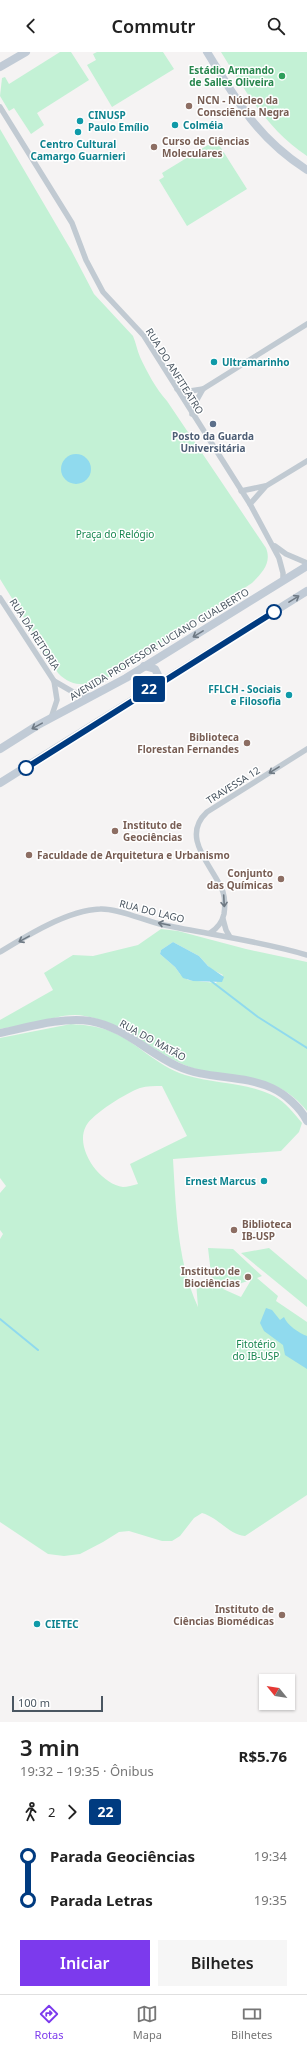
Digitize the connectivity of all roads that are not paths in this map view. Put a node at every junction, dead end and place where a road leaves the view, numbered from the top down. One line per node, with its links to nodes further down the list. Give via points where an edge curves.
1 (26, 52): 3 (street)
2 (207, 52): 5 (street, via 256,127 273,146)
3 (0, 68)
4 (0, 107): 7 (street, RUA DO ANFITEATRO, via 72,223 86,260 103,292 144,336)
5 (307, 170)
6 (307, 324): 8 (street)
7 (177, 388): 8 (street, via 190,391); 9 (street, RUA DO ANFITEATRO)
8 (203, 389): 9 (street)
9 (192, 414): 12 (street, RUA DO ANFITEATRO)
10 (307, 461): 11 (street)
11 (266, 486): 12 (street); 13 (street)
12 (241, 491): 13 (street, RUA DO ANFITEATRO)
13 (250, 504): 14 (street, RUA DO ANFITEATRO)
14 (273, 544): 15 (street, RUA DO ANFITEATRO, via 286,554); 16 (street, RUA DO ANFITEATRO, via 282,567)
15 (307, 564): 16 (street, AVENIDA PROFESSOR LUCIANO GUALBERTO)
16 (283, 582): 19 (street, AVENIDA PROFESSOR LUCIANO GUALBERTO, one-way to 19)
17 (307, 591): 21 (street, one-way to 17)
18 (0, 598): 22 (street, RUA DA REITORIA)
19 (160, 657): 20 (street, AVENIDA PROFESSOR LUCIANO GUALBERTO); 21 (street, via 162,671)
20 (144, 666): 23 (street, via 155,669 158,675); 24 (street, AVENIDA PROFESSOR LUCIANO GUALBERTO)
21 (170, 676): 23 (street)
22 (54, 680): 24 (street, RUA DA REITORIA, via 73,692); 25 (street, RUA DA REITORIA, via 57,700)
23 (157, 684): 28 (street)
24 (94, 697): 25 (street, AVENIDA PROFESSOR LUCIANO GUALBERTO)
25 (50, 719): 26 (street, AVENIDA PROFESSOR LUCIANO GUALBERTO, one-way to 26)
26 (0, 749)
27 (307, 749): 29 (street, TRAVESSA 12, one-way to 29, via 207,812 199,821 196,832 197,844 223,892)
28 (1, 782)
29 (223, 919): 30 (street, via 218,928); 31 (street, TRAVESSA 12)
30 (210, 933): 31 (street, RUA DO LAGO); 32 (street, RUA DO LAGO, one-way to 32, via 165,925 110,909 99,909 48,925)
31 (230, 937): 33 (street, RUA DO LAGO)
32 (0, 952)
33 (307, 955)
34 (0, 1033): 35 (street, RUA DO MATÃO, via 59,1021 75,1020 109,1026 176,1066 272,1088 293,1104)
35 (307, 1121)

